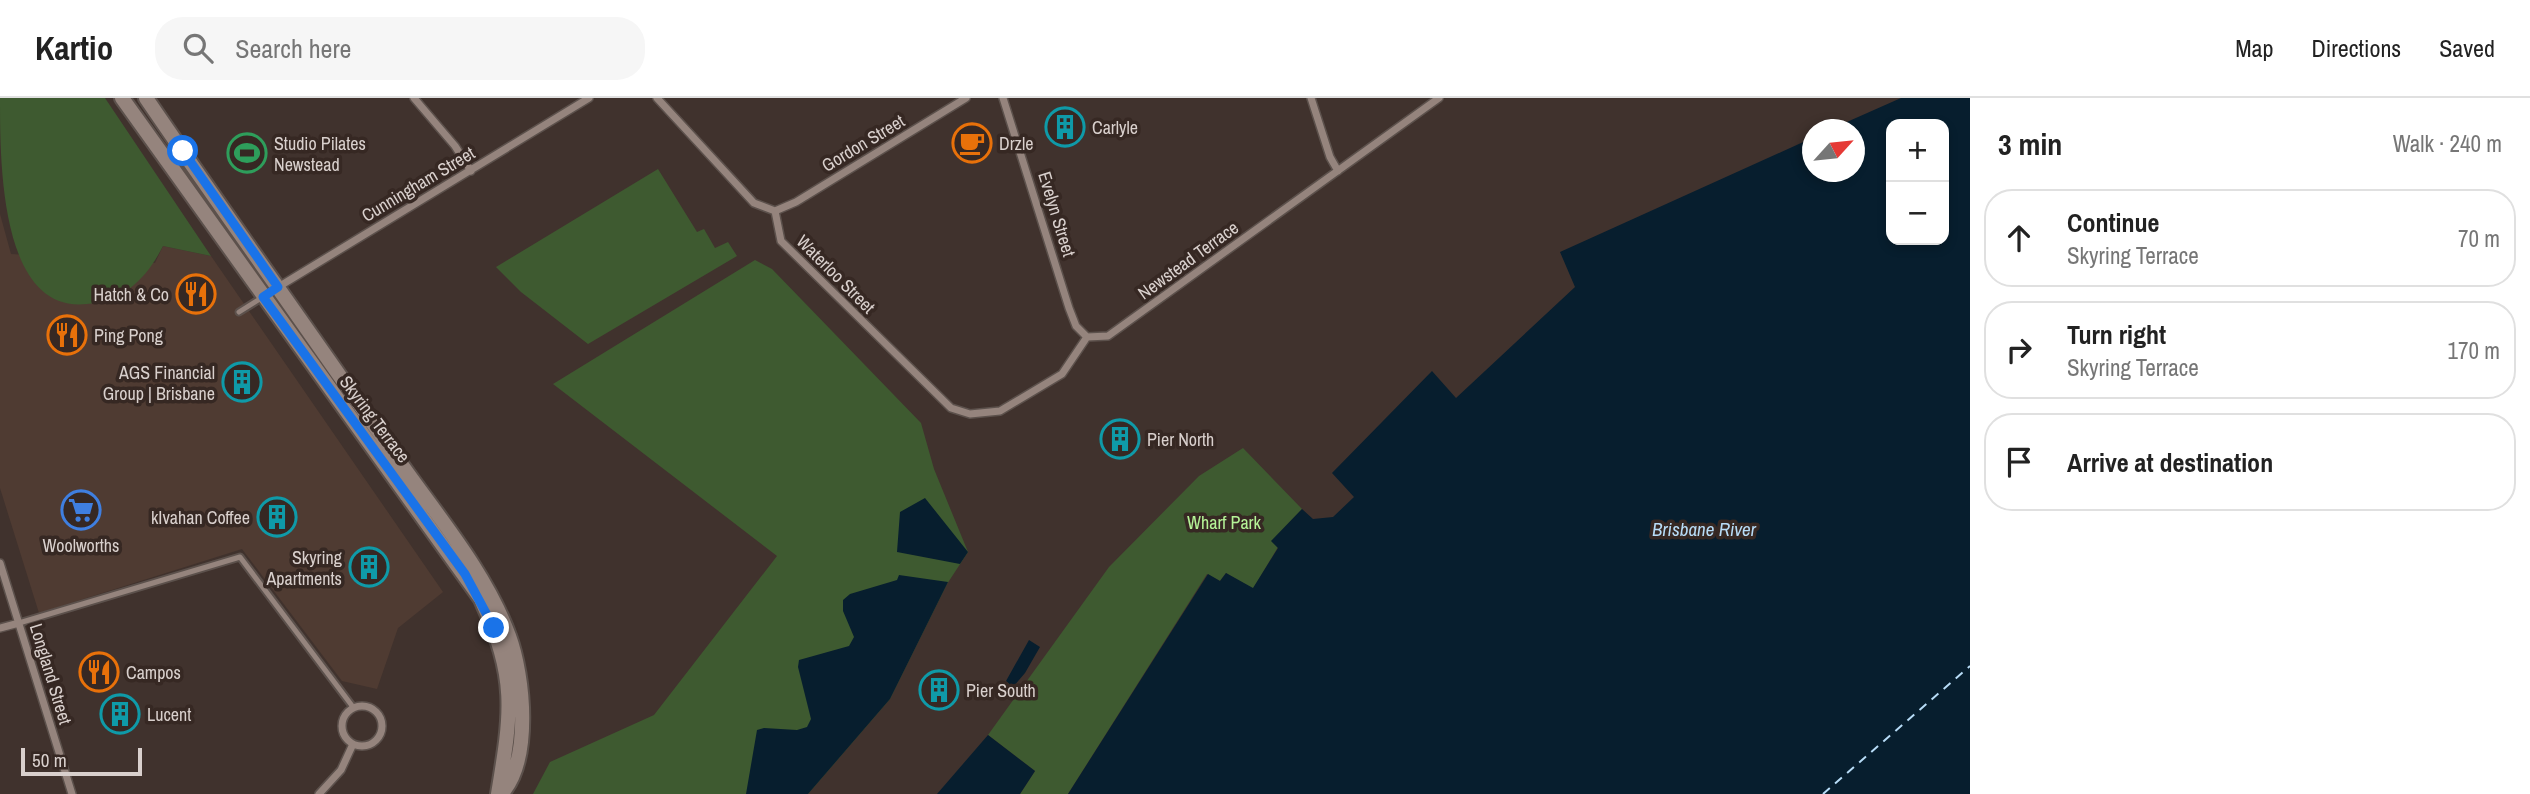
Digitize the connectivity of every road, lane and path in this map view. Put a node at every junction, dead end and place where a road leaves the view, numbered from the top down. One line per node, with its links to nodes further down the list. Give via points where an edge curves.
1 (122, 98): 10 (street, Skyring Terrace)
2 (414, 98): 11 (street)
3 (589, 98): 11 (street, Cunningham Street)
4 (657, 98): 13 (street, via 754,204)
5 (966, 98): 13 (street, Gordon Street)
6 (1003, 98): 17 (street, Evelyn Street, via 1069,308 1076,326)
7 (1311, 98): 12 (street)
8 (1439, 98): 12 (street, Newstead Terrace)
9 (149, 99): 10 (street); 14 (street, Skyring Terrace)
10 (132, 112): 15 (street, Skyring Terrace)
11 (471, 171): 14 (street, Cunningham Street)
12 (1338, 171): 17 (street, Newstead Terrace, via 1108,337)
13 (775, 211): 17 (street, Waterloo Street, via 781,241 951,408 970,414 1000,411 1062,374)
14 (278, 287): 15 (street, Cunningham Street); 25 (street, Skyring Terrace, via 499,611 520,674 522,707 516,764 510,785)
15 (263, 297): 16 (lane); 25 (street, Skyring Terrace, via 481,599 509,685 511,717)
16 (239, 312)
17 (1087, 337)
18 (0, 563): 19 (street, Longland Street)
19 (19, 623): 20 (street); 21 (lane, via 240,557); 23 (street, Longland Street)
20 (0, 628)
21 (353, 707): 22 (street, via 341,726); 22 (street, via 370,707 382,725 375,741 367,746)
22 (353, 744): 24 (street, via 341,770)
23 (72, 794)
24 (319, 794)
25 (500, 794)

